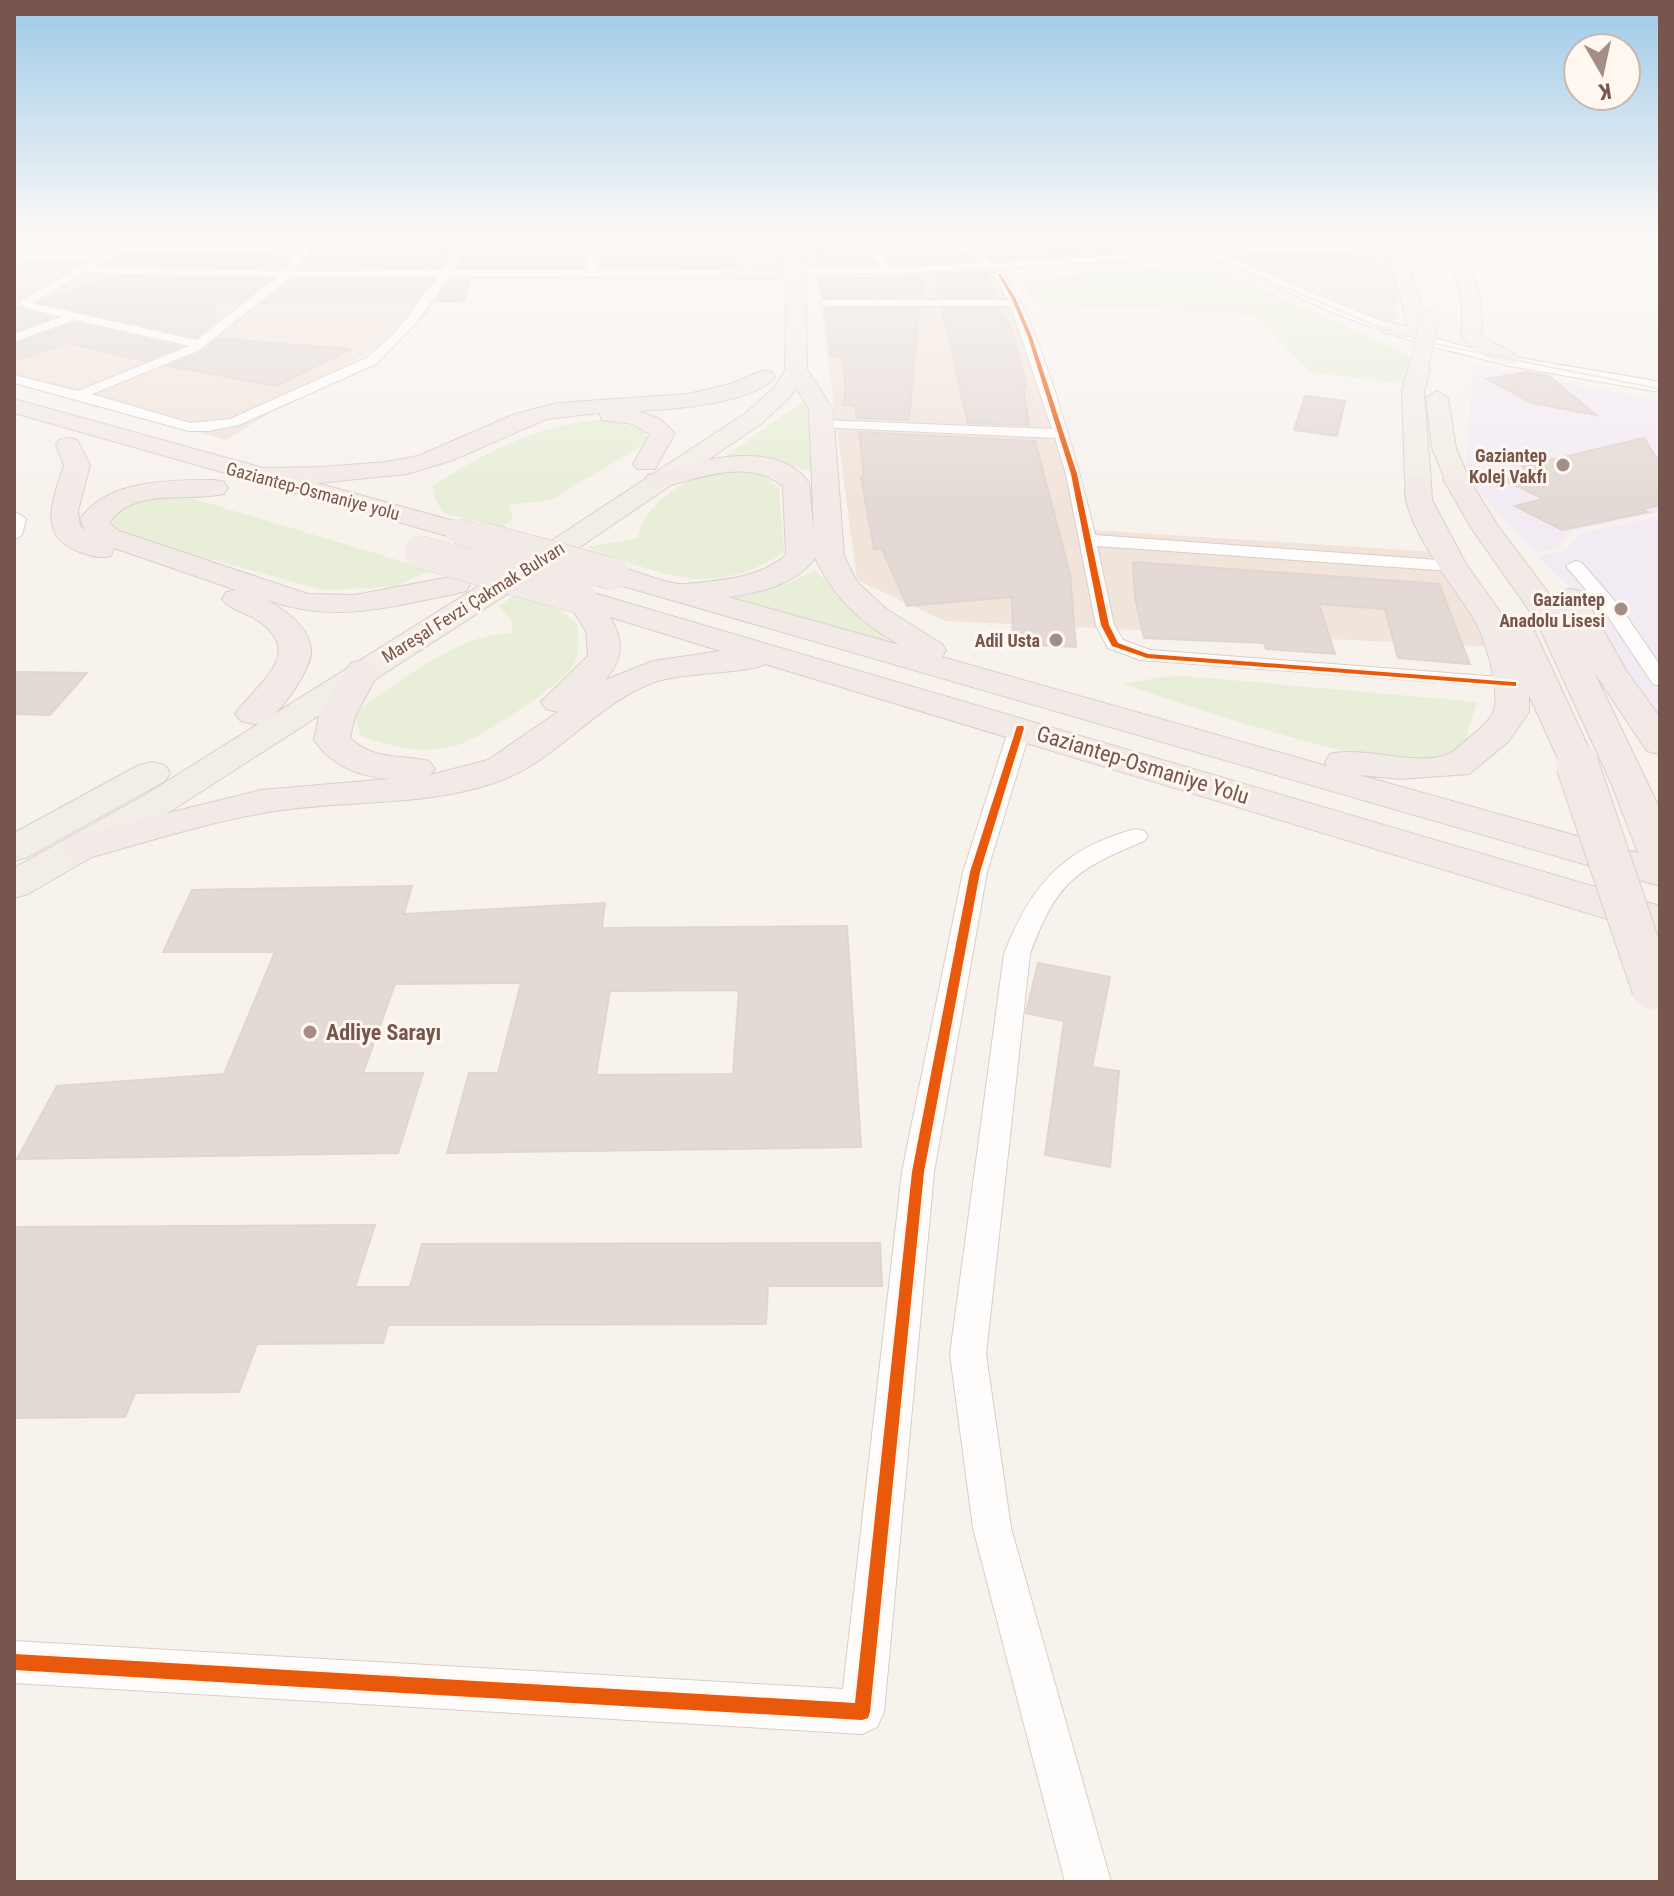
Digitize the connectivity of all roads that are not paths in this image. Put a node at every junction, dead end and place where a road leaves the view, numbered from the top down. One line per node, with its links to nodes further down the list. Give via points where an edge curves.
1 (55, 323): 14 (street)
2 (114, 323): 15 (street)
3 (225, 323): 15 (street)
4 (407, 323): 22 (street, via 371,361 234,422 189,427)
5 (778, 323): 19 (main road)
6 (791, 323): 18 (main road)
7 (1024, 323): 26 (street)
8 (1364, 323): 23 (street, via 1422,347)
9 (1378, 323): 13 (street)
10 (1418, 323): 13 (main road, via 1419,329 1407,332)
11 (1435, 323): 17 (main road)
12 (1471, 323): 16 (main road, via 1471,336)
13 (1389, 328): 16 (street)
14 (14, 338)
15 (199, 344): 22 (street)
16 (1509, 359): 21 (street)
17 (1430, 369): 31 (main road, via 1444,448); 32 (main road, via 1413,392)
18 (796, 370): 25 (highway); 29 (main road, Mareşal Fevzi Çakmak Bulvarı, via 754,418)
19 (764, 377): 29 (main road, Mareşal Fevzi Çakmak Bulvarı, via 758,388); 30 (highway, via 742,389 688,402 583,407 531,416 399,468)
20 (14, 379): 22 (street)
21 (1660, 387)
22 (79, 395)
23 (1660, 396)
24 (14, 406): 30 (highway, Gaziantep-Osmaniye yolu)
25 (822, 416): 26 (street); 48 (highway, via 829,556 844,586 875,616)
26 (1059, 426): 38 (street)
27 (14, 429): 28 (highway, Gaziantep-Osmaniye yolu)
28 (68, 445): 33 (highway, Gaziantep-Osmaniye yolu); 51 (highway, via 77,465 64,511 66,529 84,544 246,602 289,630 297,646 293,665)
29 (651, 472): 36 (highway, via 663,433 656,425 625,415 571,416 435,471 419,488 419,506); 43 (main road, Mareşal Fevzi Çakmak Bulvarı); 44 (highway, via 748,464 786,473 796,483 801,557 789,570 719,589); 47 (main road, Mareşal Fevzi Çakmak Bulvarı, via 567,543)
30 (258, 476): 36 (highway, Gaziantep-Osmaniye yolu)
31 (1456, 479): 53 (highway, via 1497,527 1565,587 1611,673); 58 (highway, via 1552,620)
32 (1418, 482): 40 (highway, via 1418,500); 62 (highway, bridge, via 1504,601 1540,674 1577,764)
33 (215, 488): 34 (highway, Gaziantep-Osmaniye yolu); 43 (highway, via 146,492 114,503 94,519 96,526 109,537 305,603 355,604)
34 (274, 506)
35 (14, 516): 37 (street)
36 (444, 527): 42 (highway, Gaziantep-Osmaniye yolu, bridge)
37 (14, 535)
38 (1088, 540): 40 (street); 50 (street, via 1105,625 1115,644 1147,656)
39 (391, 543): 45 (highway, Gaziantep-Osmaniye yolu, bridge)
40 (1452, 566): 50 (highway, via 1490,618)
41 (1575, 566): 49 (street)
42 (613, 574): 44 (highway, Gaziantep-Osmaniye Yolu)
43 (455, 585): 51 (main road, Mareşal Fevzi Çakmak Bulvarı)
44 (671, 591): 48 (highway, Gaziantep-Osmaniye Yolu)
45 (580, 598): 46 (highway, Gaziantep-Osmaniye Yolu); 47 (highway, via 601,623 607,645 597,672 508,742 468,761 421,769 372,768 345,756 332,740 337,716)
46 (792, 660): 52 (highway, Gaziantep-Osmaniye Yolu); 56 (highway, via 722,660 635,677 518,760 482,776 408,790 232,806)
47 (363, 670): 56 (main road, Mareşal Fevzi Çakmak Bulvarı)
48 (977, 679): 54 (highway, Gaziantep-Osmaniye Yolu)
49 (1660, 680)
50 (1513, 684): 54 (highway, via 1511,712 1495,734 1456,766 1400,768)
51 (253, 714): 57 (main road, Mareşal Fevzi Çakmak Bulvarı)
52 (1020, 728): 61 (highway, Gaziantep-Osmaniye Yolu); 63 (street, via 975,872 918,1172 862,1712)
53 (1660, 743)
54 (1218, 748): 59 (highway, Gaziantep-Osmaniye Yolu)
55 (1136, 836): 64 (street, via 1079,861 1045,895 1017,954 968,1354 992,1528)
56 (81, 847): 60 (main road, Mareşal Fevzi Çakmak Bulvarı)
57 (14, 849)
58 (1660, 858)
59 (1660, 873)
60 (14, 885)
61 (1660, 921)
62 (1656, 998)
63 (14, 1662)
64 (1088, 1882)

